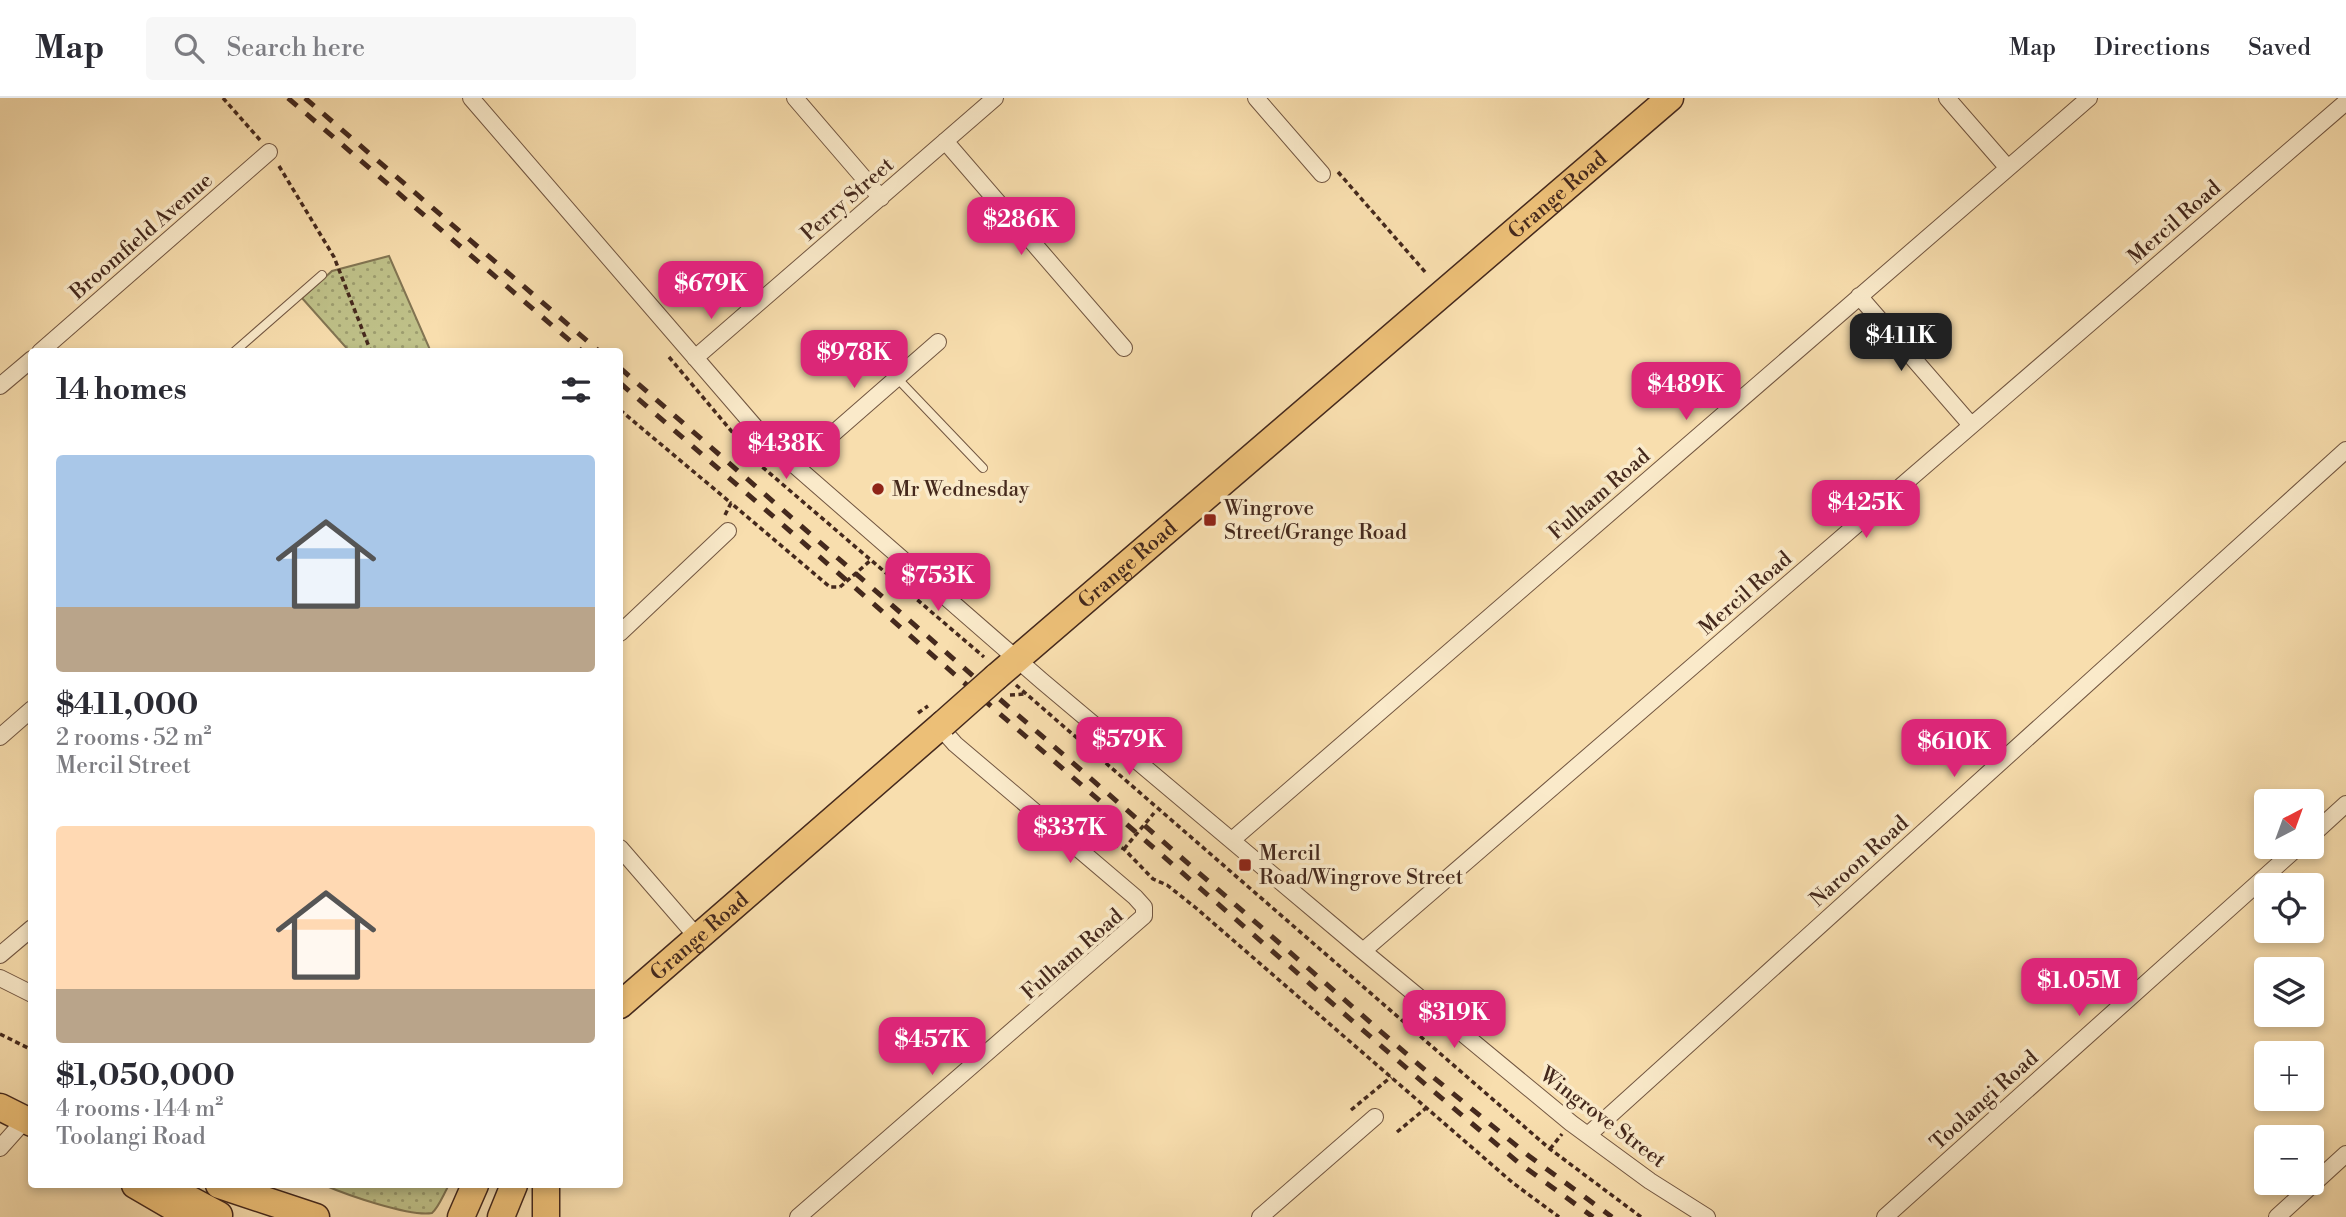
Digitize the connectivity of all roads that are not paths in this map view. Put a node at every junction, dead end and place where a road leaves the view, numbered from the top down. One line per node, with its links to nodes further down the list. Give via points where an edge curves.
1 (471, 98): 20 (street, Wingrove Street)
2 (795, 98): 13 (street)
3 (995, 98): 9 (street, Perry Street)
4 (1256, 98): 12 (street)
5 (1670, 98): 30 (main road, Grange Road)
6 (1947, 98): 11 (street)
7 (2089, 98): 11 (street, Fulham Road)
8 (2346, 102): 24 (street, Mercil Road)
9 (945, 141): 13 (street, Perry Street); 19 (street)
10 (269, 152): 17 (street, Broomfield Avenue)
11 (2007, 167): 15 (street, Fulham Road)
12 (1328, 171)
13 (881, 198): 20 (street, Perry Street)
14 (321, 275): 18 (lane)
15 (1859, 296): 24 (street); 36 (street, Fulham Road)
16 (938, 342): 22 (street)
17 (45, 348)
18 (239, 348)
19 (1124, 348)
20 (695, 358): 26 (street, Wingrove Street, via 768,442)
21 (28, 362): 23 (street)
22 (896, 377): 26 (street); 27 (lane)
23 (0, 386)
24 (1971, 425): 41 (street, Mercil Road)
25 (2346, 450): 50 (street, Naroon Road)
26 (796, 466): 30 (street, Wingrove Street)
27 (983, 468)
28 (727, 530): 29 (street)
29 (623, 630)
30 (1017, 659): 32 (main road, Grange Road, bridge, via 988,669); 36 (street, Wingrove Street)
31 (28, 712): 33 (street)
32 (942, 725): 40 (main road, Grange Road); 68 (street, Fulham Road, via 955,744 1135,897 1144,911 1142,921)
33 (0, 737)
34 (2346, 804): 35 (street)
35 (2324, 824)
36 (1232, 840): 41 (street, Wingrove Street)
37 (623, 851): 40 (street)
38 (2285, 859): 71 (street, Toolangi Road)
39 (28, 932): 42 (street)
40 (698, 938): 45 (main road, Grange Road)
41 (1363, 951): 50 (street, Wingrove Street)
42 (0, 956)
43 (0, 978): 44 (street)
44 (28, 992)
45 (623, 1002)
46 (0, 1107): 48 (main road)
47 (1375, 1117): 69 (street)
48 (28, 1121)
49 (28, 1122): 51 (street)
50 (1588, 1135): 70 (street, Wingrove Street)
51 (0, 1148)
52 (2346, 1154): 60 (street)
53 (140, 1188): 62 (main road)
54 (169, 1188): 61 (main road)
55 (229, 1188): 59 (main road)
56 (474, 1188): 65 (main road)
57 (513, 1188): 66 (main road)
58 (546, 1188): 67 (main road)
59 (253, 1195): 61 (main road); 63 (main road); 64 (main road)
60 (2286, 1214)
61 (218, 1216)
62 (190, 1217)
63 (273, 1217)
64 (316, 1217)
65 (461, 1217)
66 (501, 1217)
67 (546, 1217)
68 (798, 1217)
69 (1260, 1217)
70 (1707, 1217)
71 (1885, 1217)

